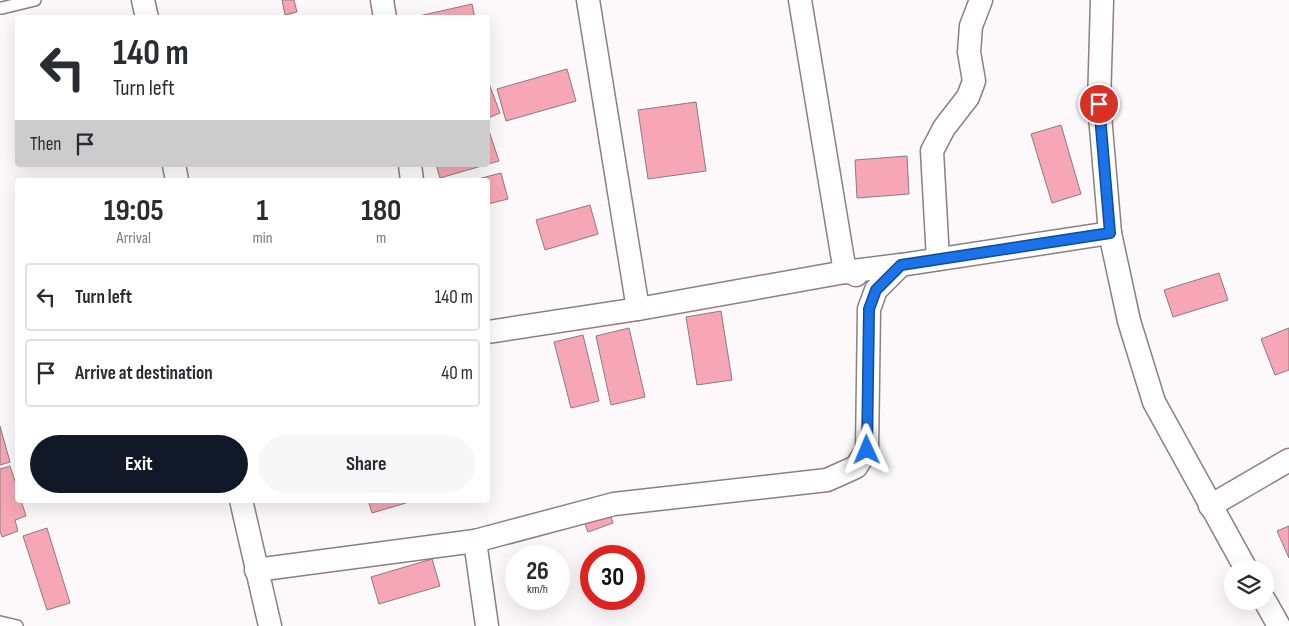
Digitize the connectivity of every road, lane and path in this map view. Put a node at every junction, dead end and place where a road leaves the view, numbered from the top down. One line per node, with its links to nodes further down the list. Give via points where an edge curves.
1 (35, 0): 8 (lane)
2 (143, 0): 9 (street)
3 (382, 0): 10 (street)
4 (588, 0): 16 (street)
5 (800, 0): 14 (street)
6 (981, 0): 12 (street, via 971,26 969,52 974,81 968,97 944,128 932,151)
7 (1102, 0): 11 (street, via 1099,104)
8 (2, 8)
9 (146, 15)
10 (384, 15)
11 (1110, 233): 12 (street); 20 (street, via 1129,321 1154,402)
12 (938, 259): 13 (street)
13 (901, 265): 14 (street); 15 (street, via 876,290)
14 (844, 272): 15 (street, via 856,273); 16 (street)
15 (870, 306): 21 (street, via 867,450 856,467 827,480 614,504)
16 (638, 309): 17 (street)
17 (490, 332)
18 (1289, 460): 20 (street)
19 (242, 503): 23 (street)
20 (1210, 506): 22 (street)
21 (475, 541): 23 (street); 28 (street)
22 (1241, 560)
23 (256, 570): 27 (street)
24 (1270, 610): 29 (street)
25 (0, 622): 26 (lane)
26 (17, 626)
27 (270, 626)
28 (487, 626)
29 (1280, 626)

